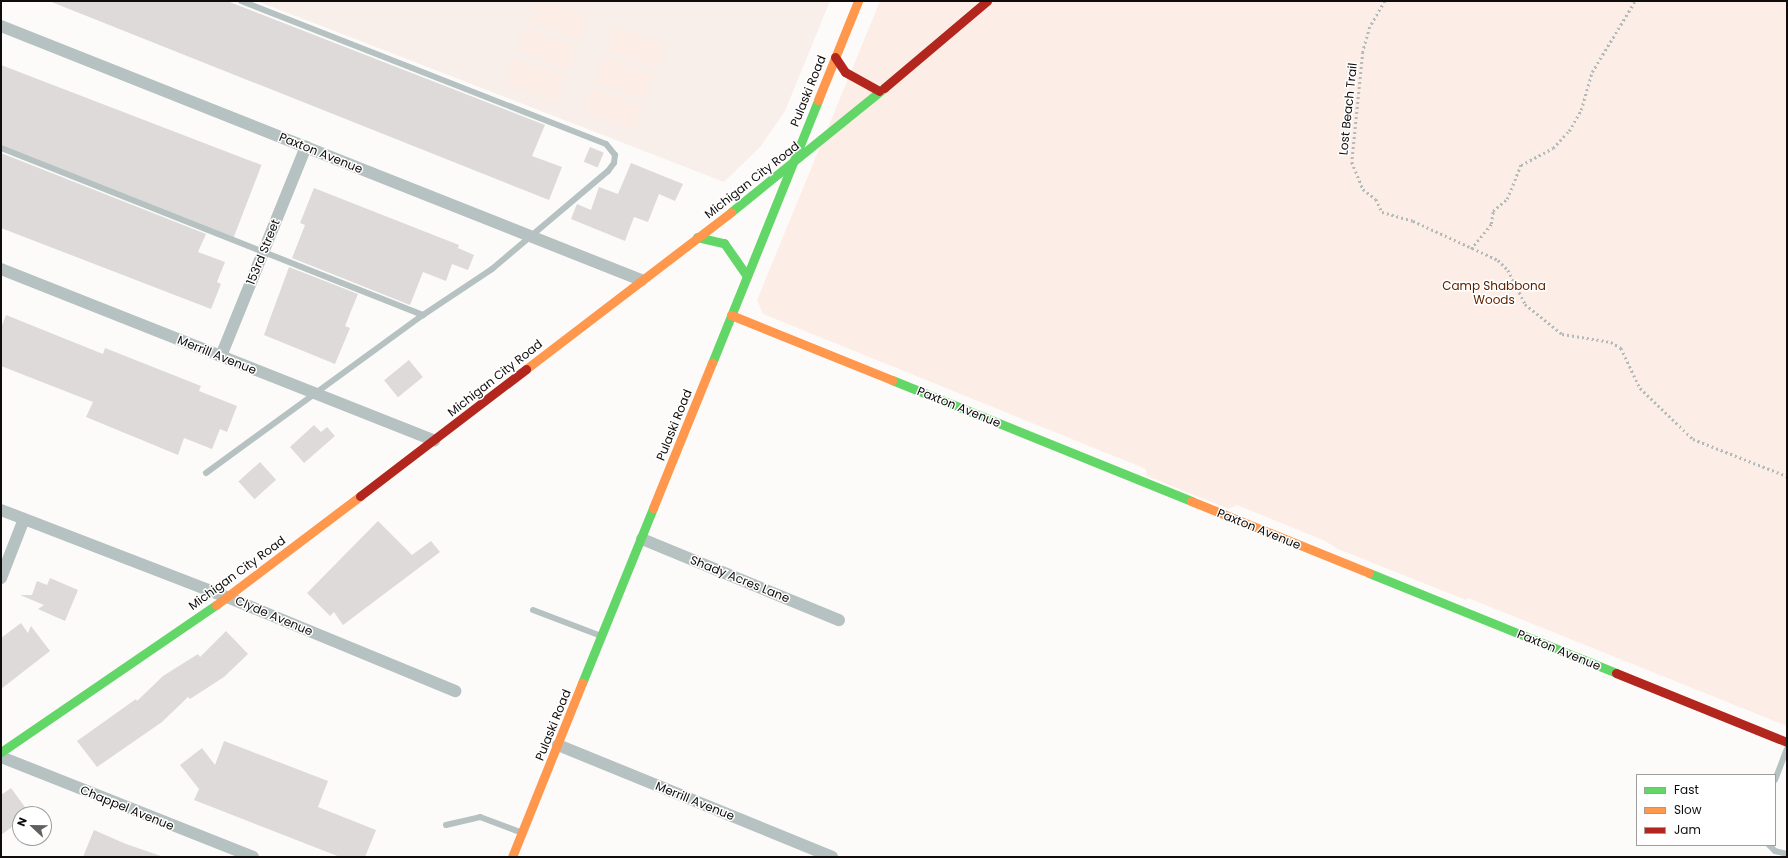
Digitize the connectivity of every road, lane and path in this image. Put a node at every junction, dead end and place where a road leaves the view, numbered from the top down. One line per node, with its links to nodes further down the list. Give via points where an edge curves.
1 (241, 1): 12 (lane, via 606,144 615,155 614,163 608,171)
2 (858, 1): 7 (street, Pulaski Road)
3 (988, 1): 8 (street, Michigan City Road)
4 (1385, 1): 14 (path, Lost Beach Trail, via 1370,27 1363,52 1352,162 1363,189 1376,199 1382,212 1413,221)
5 (1634, 1): 14 (path, via 1592,72 1581,110 1569,131 1553,148 1521,165 1507,199 1493,211 1491,224)
6 (1, 26): 9 (street, Paxton Avenue)
7 (835, 57): 8 (street, via 845,72 858,82); 11 (street, Pulaski Road)
8 (879, 91): 11 (street, Michigan City Road)
9 (306, 147): 12 (street, Paxton Avenue); 15 (street, 153rd Street)
10 (1, 148): 15 (lane)
11 (790, 166): 13 (street, Michigan City Road); 17 (street, Pulaski Road)
12 (529, 236): 18 (street, Paxton Avenue); 19 (lane, via 492,269)
13 (697, 237): 17 (street, via 724,243); 18 (street, Michigan City Road)
14 (1472, 249): 25 (path, Lost Beach Trail, via 1498,260 1508,270 1525,304 1562,334 1611,342 1621,348 1629,359 1640,388 1647,398 1693,439)
15 (263, 251): 19 (lane); 21 (street, 153rd Street)
16 (1, 269): 21 (street, Merrill Avenue)
17 (746, 276): 20 (street, Pulaski Road)
18 (641, 280): 23 (street, Michigan City Road)
19 (422, 314): 22 (lane)
20 (731, 315): 28 (street, Pulaski Road); 35 (street, Paxton Avenue)
21 (221, 356): 22 (street, Merrill Avenue)
22 (313, 393): 23 (street, Merrill Avenue); 24 (lane)
23 (434, 440): 30 (street, Michigan City Road)
24 (206, 474)
25 (1787, 476)
26 (1, 510): 27 (street, Clyde Avenue)
27 (24, 519): 29 (street); 30 (street, Clyde Avenue)
28 (642, 539): 32 (street, Shady Acres Lane); 33 (street, Pulaski Road)
29 (1, 578)
30 (227, 596): 34 (street, Clyde Avenue); 38 (street, Michigan City Road)
31 (533, 610): 33 (lane)
32 (839, 620)
33 (603, 636): 36 (street, Pulaski Road)
34 (455, 691)
35 (1787, 742)
36 (558, 745): 42 (street, Pulaski Road); 47 (street, Merrill Avenue)
37 (1787, 749): 40 (lane)
38 (1, 752)
39 (1, 757): 45 (street, Chappel Avenue)
40 (1776, 777)
41 (446, 825): 42 (lane, via 480,816)
42 (522, 832): 46 (street, Pulaski Road)
43 (1770, 846): 44 (lane, via 1776,851)
44 (1787, 854)
45 (253, 857)
46 (512, 857)
47 (832, 857)

